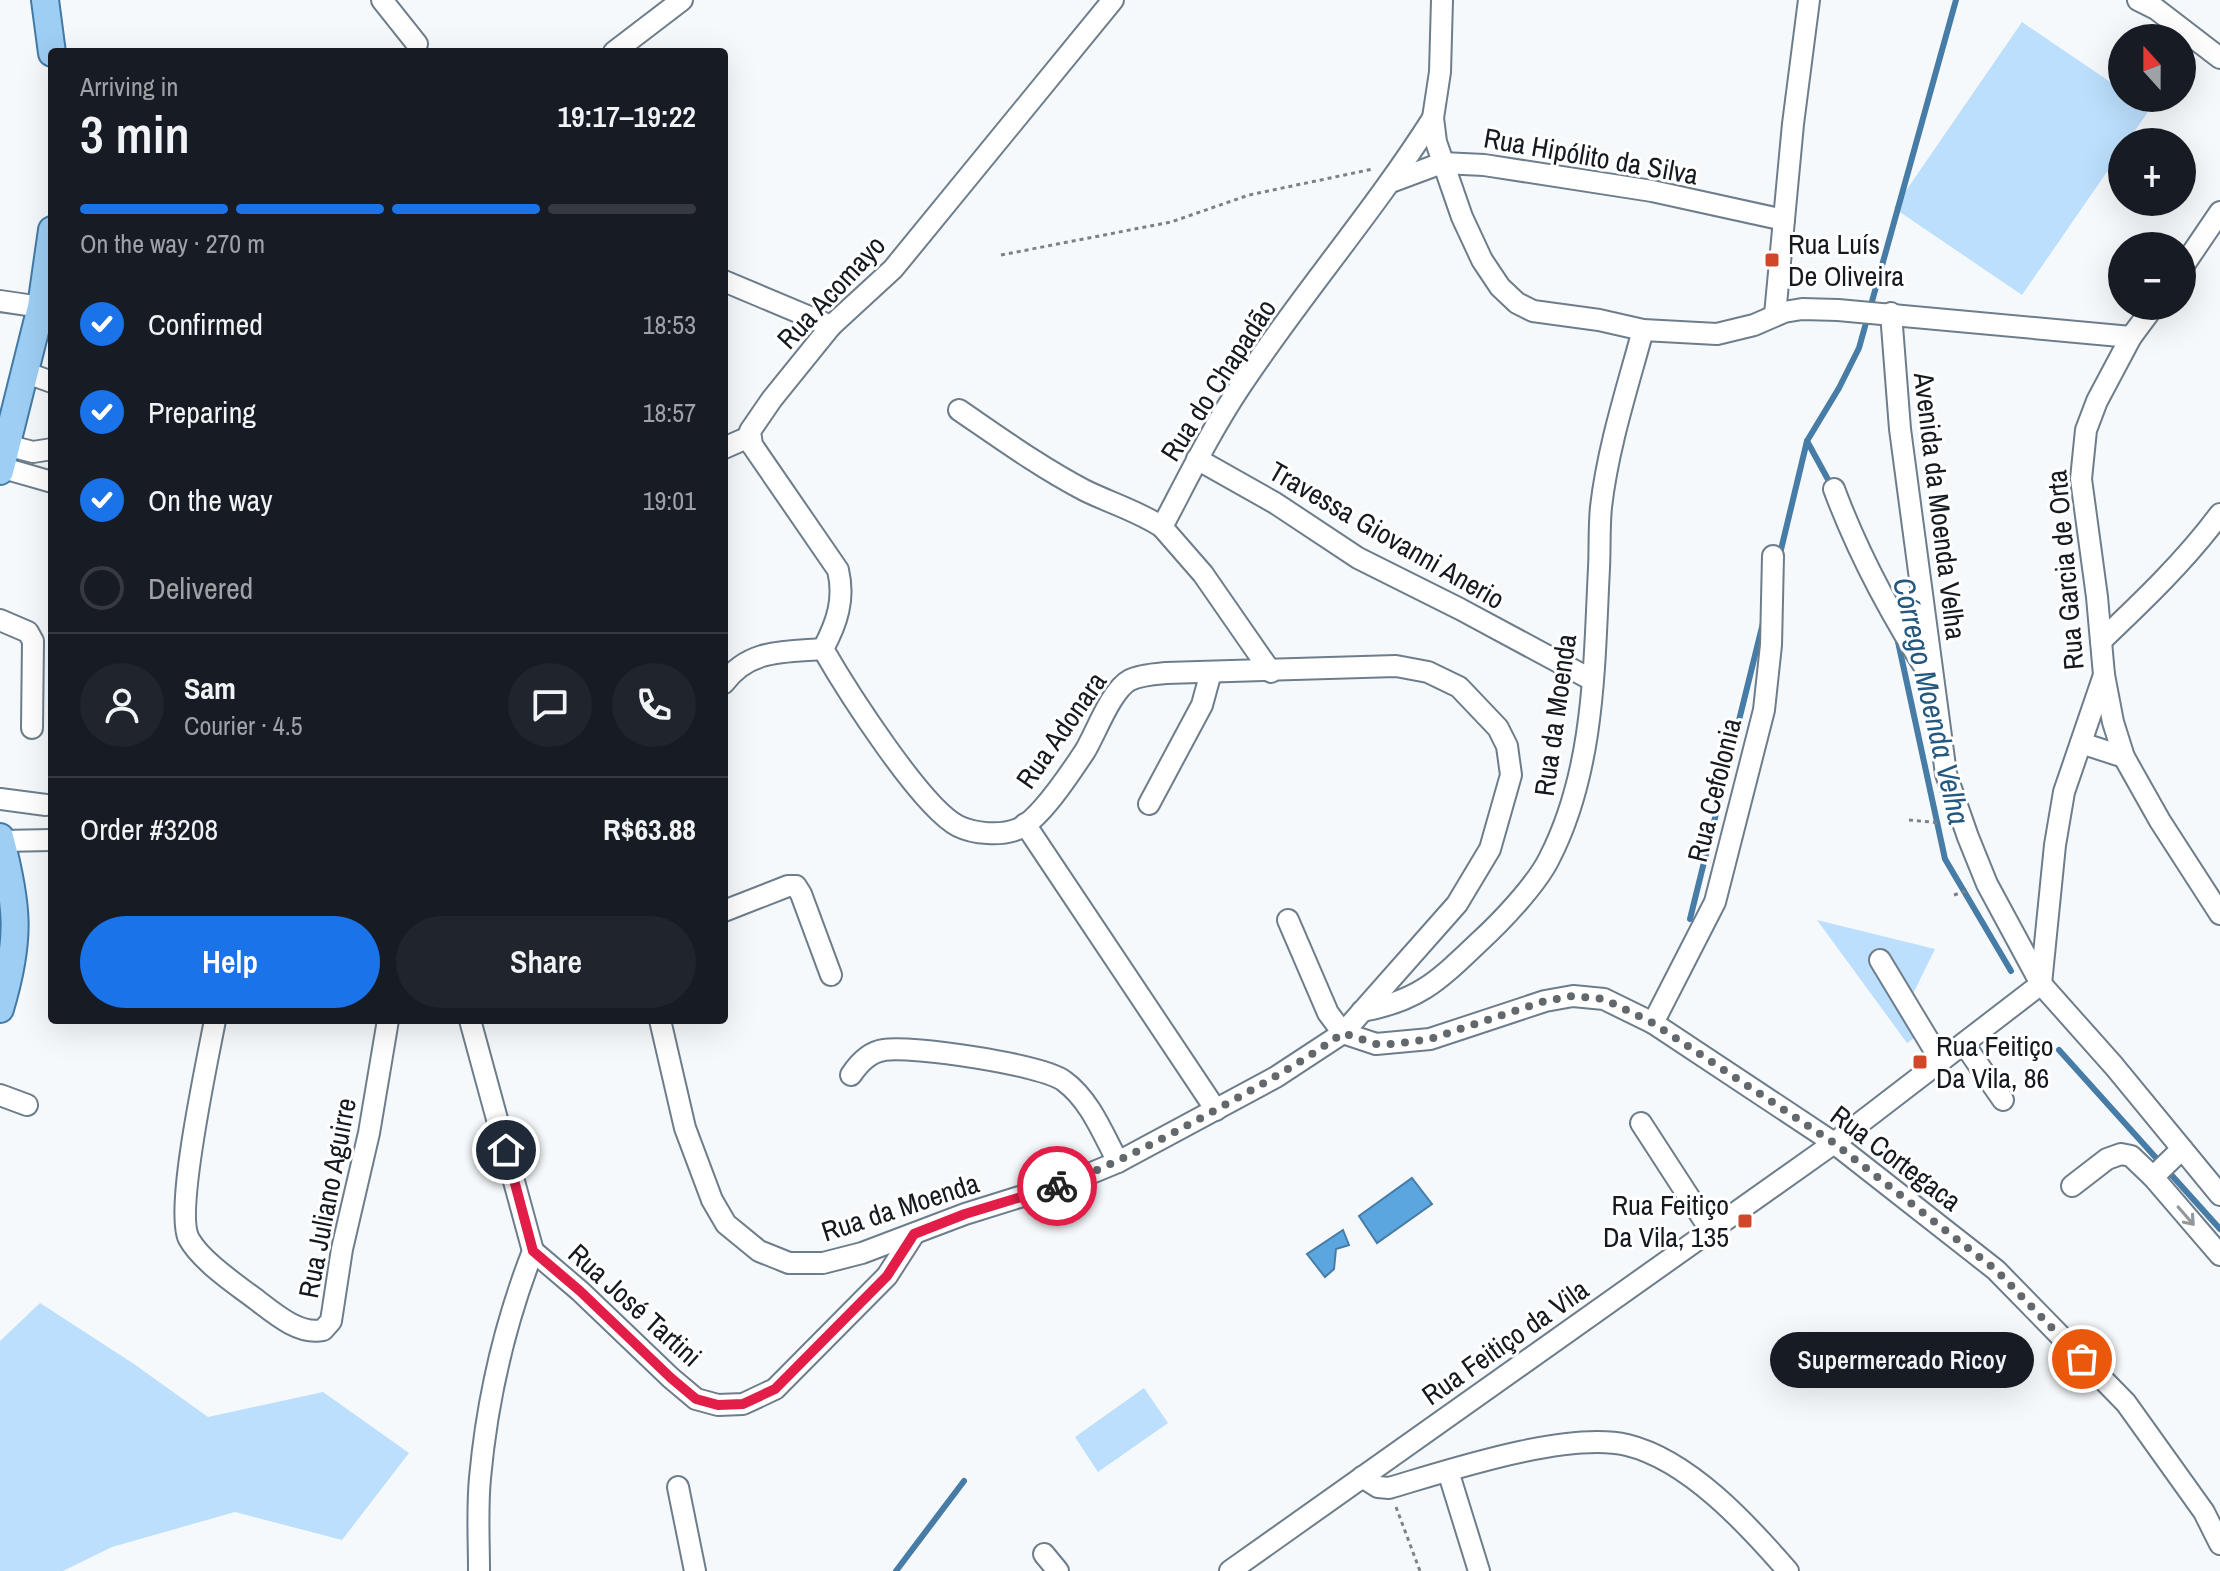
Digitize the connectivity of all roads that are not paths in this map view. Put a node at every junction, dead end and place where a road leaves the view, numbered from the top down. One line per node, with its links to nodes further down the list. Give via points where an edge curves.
1 (45, 0): 9 (main road)
2 (382, 0): 8 (street)
3 (682, 0): 10 (street)
4 (1113, 0): 25 (street, Rua Acomayo, via 893,269)
5 (1442, 0): 12 (street)
6 (1809, 0): 16 (street)
7 (2138, 0): 11 (street)
8 (417, 44)
9 (51, 48)
10 (619, 48)
11 (2220, 58)
12 (1433, 118): 13 (street); 14 (street, Rua do Chapadão)
13 (1442, 163): 14 (street, Rua Hipólito da Silva); 16 (street, Rua Hipólito da Silva, via 1574,177); 26 (street, via 1482,260 1517,303 1533,311)
14 (1396, 174): 34 (street, Rua do Chapadão, via 1240,387)
15 (2220, 212): 17 (street)
16 (1784, 220): 23 (street)
17 (2196, 247)
18 (48, 258): 21 (main road)
19 (728, 283): 25 (street)
20 (0, 301): 21 (street)
21 (41, 307): 28 (main road)
22 (1891, 313): 23 (street, via 1802,309); 27 (street); 49 (street, Avenida da Moenda Velha, via 1900,429)
23 (1775, 315): 26 (street, via 1717,334)
24 (2144, 320): 27 (street, Rua Garcia de Orta)
25 (831, 326): 31 (street, Rua Acomayo)
26 (1643, 330): 48 (street, Rua da Moenda, via 1601,509)
27 (2131, 337): 42 (street, Rua Garcia de Orta, via 2097,401 2083,451 2081,479)
28 (24, 372): 29 (street); 35 (main road)
29 (48, 381)
30 (959, 410): 39 (street, via 1041,465)
31 (749, 437): 32 (street); 43 (street, via 838,570 843,590)
32 (728, 446)
33 (48, 450): 35 (street)
34 (1197, 459): 39 (street, Rua do Chapadão); 48 (street, Travessa Giovanni Anerio, via 1358,558)
35 (2, 462): 36 (street)
36 (48, 480)
37 (1834, 489): 49 (street, via 1872,579)
38 (2220, 514): 42 (street)
39 (1162, 527): 45 (street, via 1203,574)
40 (1773, 556): 67 (street, Rua Cefolonia, via 1764,710 1715,902)
41 (0, 620): 50 (street, via 28,632 33,641)
42 (2101, 641): 46 (street, Rua Garcia de Orta)
43 (823, 649): 47 (street, via 747,660); 56 (street, Rua Adonara, via 940,813 956,825 981,832)
44 (1211, 672): 45 (street, Rua Adonara); 54 (street, via 1202,705); 56 (street, Rua Adonara, via 1130,680 1118,691 1069,775)
45 (1271, 672): 66 (street, Rua da Moenda, via 1396,666 1428,672 1459,687 1498,728 1507,746 1511,775 1490,849 1457,904)
46 (2104, 675): 51 (street, Rua Garcia de Orta); 52 (street)
47 (728, 678)
48 (1592, 680): 66 (street, Rua da Moenda, via 1582,763 1569,814 1548,862 1499,924 1441,978 1391,1006)
49 (1934, 682): 64 (street, Avenida da Moenda Velha, via 1946,774 1968,837)
50 (32, 728)
51 (2081, 743): 52 (street); 64 (street, Rua Garcia de Orta, via 2064,792)
52 (2124, 757): 60 (street)
53 (0, 799): 55 (street)
54 (1149, 804)
55 (46, 805)
56 (1025, 824): 79 (street)
57 (0, 839): 58 (street); 65 (main road, via 17,920)
58 (48, 840)
59 (728, 909): 63 (street, via 796,886)
60 (2220, 914)
61 (1288, 920): 72 (street, via 1328,1013)
62 (1880, 960): 74 (street)
63 (831, 975)
64 (2041, 984): 73 (street, Rua Feitiço da Vila); 82 (street, Avenida da Moenda Velha)
65 (0, 1009)
66 (1362, 1011): 72 (street, Rua da Moenda)
67 (1653, 1023): 72 (street, Rua Cortegaca, via 1604,999 1573,996 1430,1039 1376,1044); 81 (street, Rua Cortegaca)
68 (214, 1024): 69 (street, Rua Juliano Aguirre, via 185,1226 197,1250 239,1286 298,1328 316,1332 331,1321)
69 (387, 1024)
70 (471, 1024): 89 (street)
71 (661, 1024): 88 (street, Rua da Moenda, via 685,1128 726,1224 759,1251 789,1263 823,1263)
72 (1343, 1033): 79 (street, Rua da Moenda)
73 (1964, 1044): 74 (street, Rua Feitiço da Vila); 77 (street)
74 (1941, 1061): 81 (street, Rua Feitiço da Vila)
75 (851, 1075): 83 (street, via 873,1054 902,1050 1060,1078 1088,1107)
76 (0, 1095): 78 (street)
77 (2003, 1100)
78 (27, 1105)
79 (1216, 1110): 83 (street, Rua da Moenda)
80 (1641, 1123): 87 (street)
81 (1834, 1143): 87 (street, Rua Feitiço da Vila); 94 (street, Rua Cortegaca, via 1996,1270 2126,1403 2204,1512)
82 (2182, 1149): 84 (street); 86 (street, Avenida da Moenda Velha)
83 (1118, 1162): 88 (street, Rua da Moenda)
84 (2153, 1177): 85 (street, via 2131,1156 2121,1154); 90 (street, one-way to 90)
85 (2072, 1186)
86 (2220, 1195)
87 (1711, 1231): 92 (street, Rua Feitiço da Vila)
88 (914, 1234): 89 (street, Rua José Tartini, via 887,1276 775,1389 730,1405 696,1399)
89 (533, 1251): 96 (street, via 505,1331 486,1432)
90 (2220, 1255)
91 (1448, 1471): 92 (street); 100 (street); 101 (street, via 1586,1441 1628,1445 1674,1465 1718,1498)
92 (1376, 1484): 99 (street, via 1305,1517)
93 (678, 1487): 97 (street)
94 (2220, 1544)
95 (1044, 1554): 98 (street)
96 (479, 1571)
97 (695, 1571)
98 (1058, 1571)
99 (1230, 1571)
100 (1479, 1571)
101 (1788, 1571)

